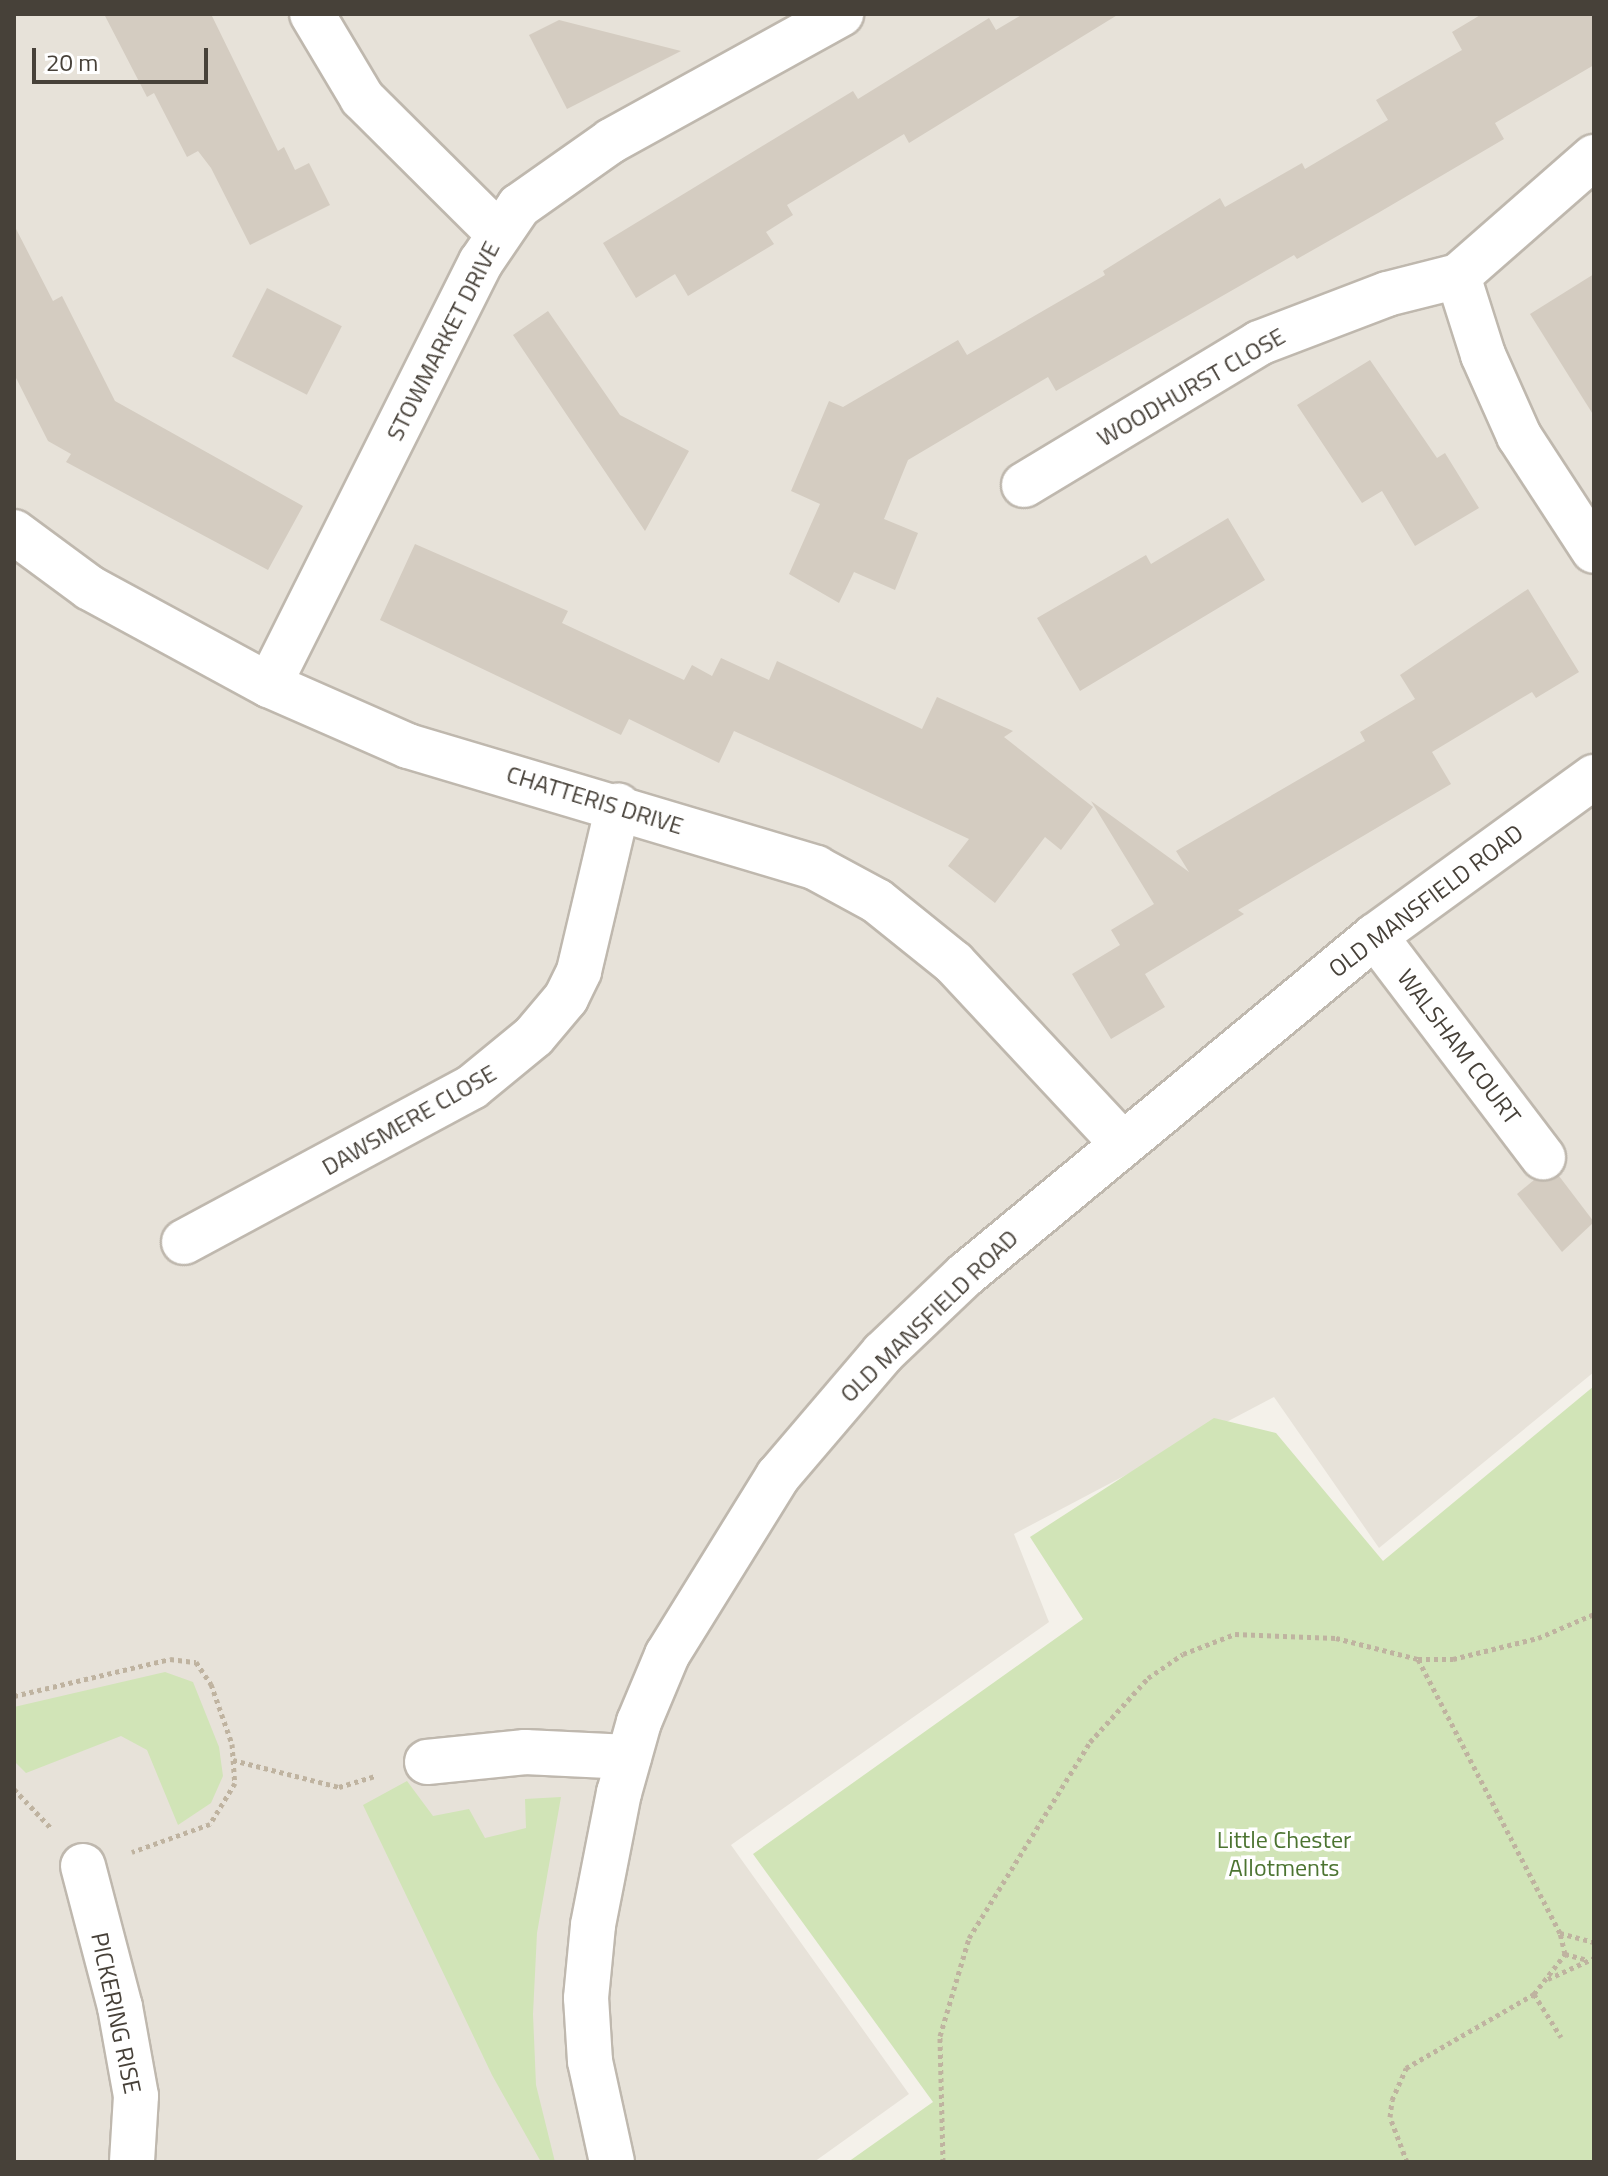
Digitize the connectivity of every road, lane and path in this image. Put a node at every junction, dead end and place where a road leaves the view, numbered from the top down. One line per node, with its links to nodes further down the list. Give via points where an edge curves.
1 (312, 14): 4 (street, via 362,98)
2 (841, 14): 4 (street, STOWMARKET DRIVE, via 555,176 519,206)
3 (1594, 157): 5 (street, WOODHURST CLOSE)
4 (498, 233): 9 (street, STOWMARKET DRIVE)
5 (1458, 276): 6 (street, WOODHURST CLOSE, via 1387,294 1259,343); 8 (street, via 1483,355 1519,436)
6 (1024, 485)
7 (14, 532): 9 (street, CHATTERIS DRIVE, via 90,588)
8 (1594, 551)
9 (269, 685): 11 (street, CHATTERIS DRIVE, via 408,746)
10 (1594, 777): 12 (street, OLD MANSFIELD ROAD)
11 (618, 806): 13 (street, CHATTERIS DRIVE, via 816,868 916,927); 15 (street, DAWSMERE CLOSE, via 579,971 566,998 534,1036 472,1087)
12 (1375, 936): 13 (street, OLD MANSFIELD ROAD); 14 (street, WALSHAM COURT)
13 (1121, 1142): 19 (street, OLD MANSFIELD ROAD, via 965,1275 824,1417 778,1476 698,1598 667,1655)
14 (1543, 1157)
15 (184, 1242)
16 (1594, 1614): 17 (path, via 1495,1652)
17 (1418, 1659): 23 (path); 32 (path, via 1336,1638 1235,1634 1183,1654 1117,1708 1090,1742 969,1938 940,2036)
18 (14, 1696): 20 (path, via 170,1659 196,1662 211,1684)
19 (629, 1757): 21 (street, via 525,1752); 31 (street, OLD MANSFIELD ROAD, via 595,1912 586,1998 590,2061)
20 (233, 1760): 21 (path, via 339,1787); 22 (path, via 235,1783 210,1824 175,1840)
21 (427, 1762)
22 (83, 1866): 30 (street, PICKERING RISE, via 120,2007 136,2096)
23 (1560, 1933): 24 (path); 25 (path)
24 (1594, 1942)
25 (1565, 1954): 26 (path); 27 (path)
26 (1592, 1960): 27 (path)
27 (1547, 1980): 28 (path)
28 (1534, 1994): 29 (path); 33 (path, via 1406,2068 1390,2117)
29 (1561, 2037)
30 (132, 2162)
31 (612, 2162)
32 (943, 2162)
33 (1407, 2162)

